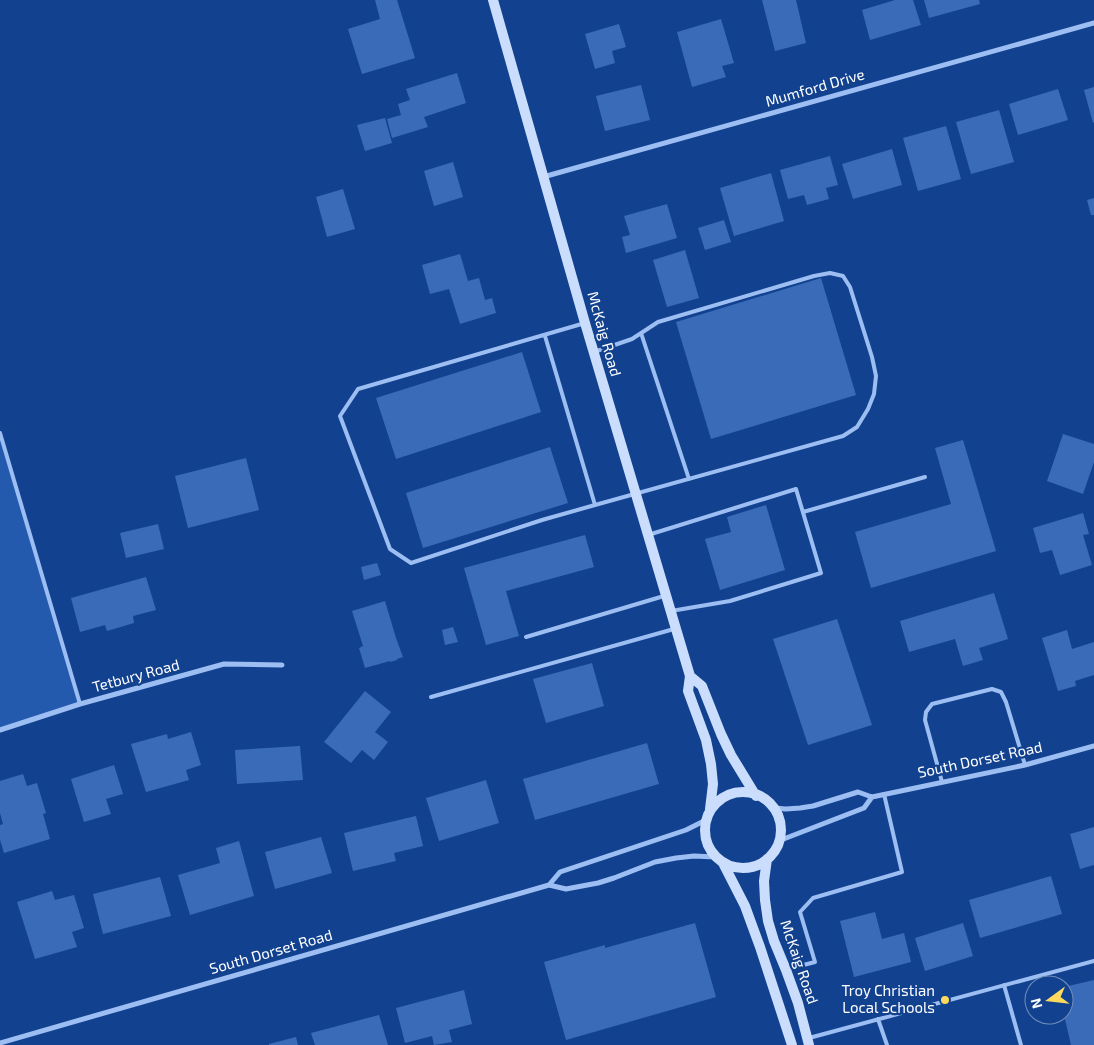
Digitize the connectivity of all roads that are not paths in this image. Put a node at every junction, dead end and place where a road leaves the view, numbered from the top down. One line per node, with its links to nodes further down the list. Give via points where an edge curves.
1 (493, 0): 3 (street, McKaig Road)
2 (1094, 23): 3 (street, Mumford Drive)
3 (542, 177): 4 (street, McKaig Road)
4 (585, 323): 6 (lane); 7 (street, McKaig Road)
5 (641, 333): 7 (lane); 10 (lane); 10 (lane, via 658,322 814,276 830,273 843,276 850,287 876,376 874,394 856,427 843,436)
6 (544, 336): 12 (lane); 12 (lane, via 358,389 340,416 390,549 411,563)
7 (593, 352): 11 (street, McKaig Road)
8 (0, 433): 22 (lane)
9 (925, 477): 13 (lane)
10 (689, 479): 11 (lane)
11 (636, 493): 12 (lane); 14 (street, McKaig Road)
12 (595, 505)
13 (803, 512): 14 (lane, via 796,489); 16 (lane, via 821,573 730,601)
14 (648, 535): 15 (street, McKaig Road)
15 (667, 596): 16 (street, McKaig Road); 18 (lane)
16 (671, 611): 17 (street, McKaig Road)
17 (677, 629): 20 (street, McKaig Road); 21 (lane)
18 (526, 637)
19 (282, 665): 22 (street, Tetbury Road, via 224,664)
20 (690, 676): 28 (street, McKaig Road, via 702,686 724,741); 31 (street, McKaig Road, via 688,690 711,764 714,784)
21 (431, 697)
22 (80, 704): 23 (street, Tetbury Road)
23 (0, 730)
24 (1094, 746): 25 (street, South Dorset Road)
25 (1024, 764): 26 (street, South Dorset Road); 26 (lane, via 1006,702 1001,692 992,689 932,704 926,712 925,720)
26 (942, 782): 27 (street, South Dorset Road)
27 (884, 794): 29 (street, South Dorset Road); 39 (lane, via 902,872 813,898 800,912 815,962)
28 (756, 796): 30 (street); 31 (street, via 731,794)
29 (872, 797): 30 (street, South Dorset Road, via 858,792 813,806); 33 (street, South Dorset Road, via 864,808)
30 (774, 808): 33 (street, via 780,820)
31 (710, 809): 32 (street)
32 (706, 820): 34 (street, via 704,830); 37 (street, South Dorset Road, via 686,830 560,872)
33 (781, 840): 35 (street)
34 (715, 857): 36 (street); 37 (street, South Dorset Road, via 694,856 655,862 614,878 566,889)
35 (767, 859): 36 (street, via 746,868); 39 (street, McKaig Road, via 764,881 768,921)
36 (724, 865): 44 (street, via 745,906)
37 (549, 885): 43 (street, South Dorset Road)
38 (1094, 961): 40 (lane)
39 (786, 970): 42 (street, McKaig Road)
40 (1004, 985): 41 (lane); 46 (lane)
41 (878, 1019): 42 (lane); 45 (lane)
42 (808, 1041)
43 (0, 1043)
44 (792, 1045)
45 (887, 1045)
46 (1020, 1045)

